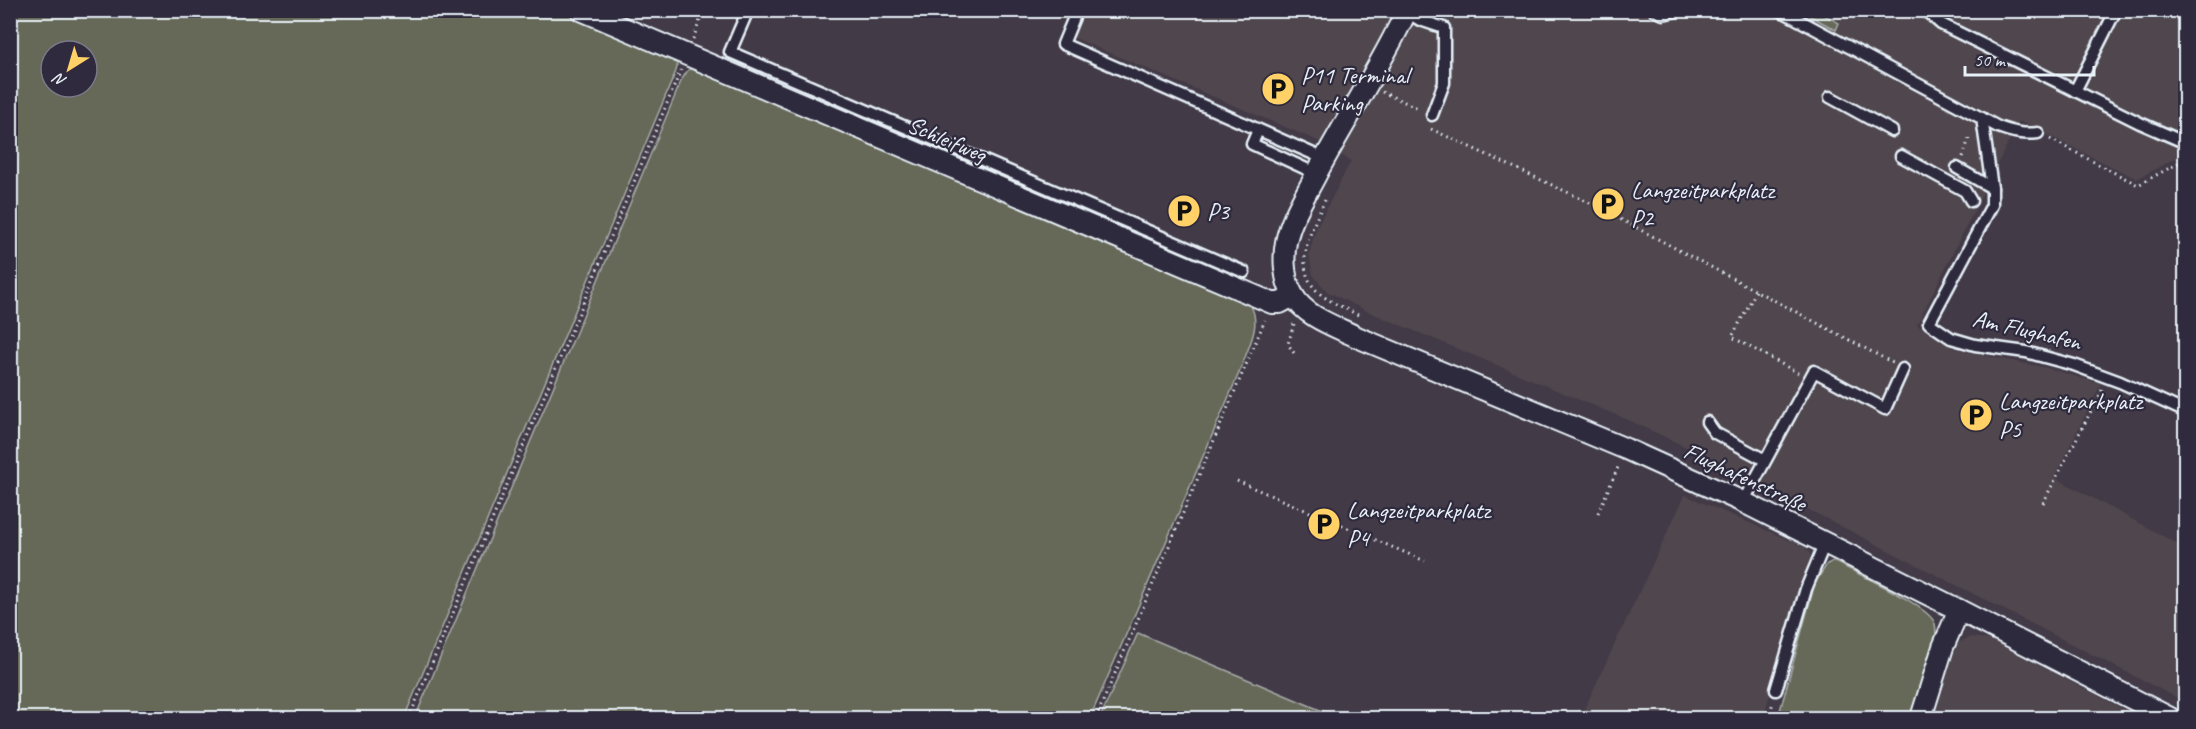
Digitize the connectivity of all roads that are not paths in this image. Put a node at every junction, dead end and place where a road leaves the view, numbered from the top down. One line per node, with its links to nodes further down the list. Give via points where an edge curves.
1 (581, 10): 24 (street, Schleifweg, via 1272,303)
2 (748, 10): 23 (lane, via 730,52)
3 (1077, 10): 14 (lane, via 1063,44)
4 (1654, 10): 5 (lane, via 1663,14)
5 (1681, 10)
6 (1780, 10): 13 (lane)
7 (1925, 10): 10 (lane, via 1941,24)
8 (2116, 10): 10 (lane)
9 (1407, 11): 12 (lane, via 1444,28 1444,83); 20 (street)
10 (2075, 91): 17 (lane)
11 (1830, 97): 15 (lane)
12 (1432, 115)
13 (1982, 118): 16 (lane, via 2012,132); 21 (lane, Am Flughafen)
14 (1258, 130): 20 (lane); 20 (lane, via 1252,144)
15 (1892, 131)
16 (2041, 135)
17 (2186, 143)
18 (1901, 156): 22 (lane, via 1965,190)
19 (1960, 163): 21 (lane)
20 (1321, 166): 24 (street, via 1287,238 1284,253)
21 (1992, 188): 26 (lane, Am Flughafen, via 1992,205 1929,323 1951,338 1975,345 2026,352 2074,365)
22 (1971, 201)
23 (1244, 272)
24 (1293, 296): 29 (street, Flughafenstraße, via 1310,312 1357,337)
25 (1903, 369): 28 (lane, via 1885,408 1814,371)
26 (2186, 412)
27 (1707, 422): 28 (lane, via 1715,433)
28 (1765, 460): 29 (lane)
29 (1743, 502): 30 (street, Flughafenstraße)
30 (1825, 543): 31 (street, Flughafenstraße); 32 (lane, via 1806,589)
31 (1959, 610): 33 (street, via 1943,647); 34 (street, Flughafenstraße)
32 (1776, 690)
33 (1922, 718)
34 (2170, 718)

